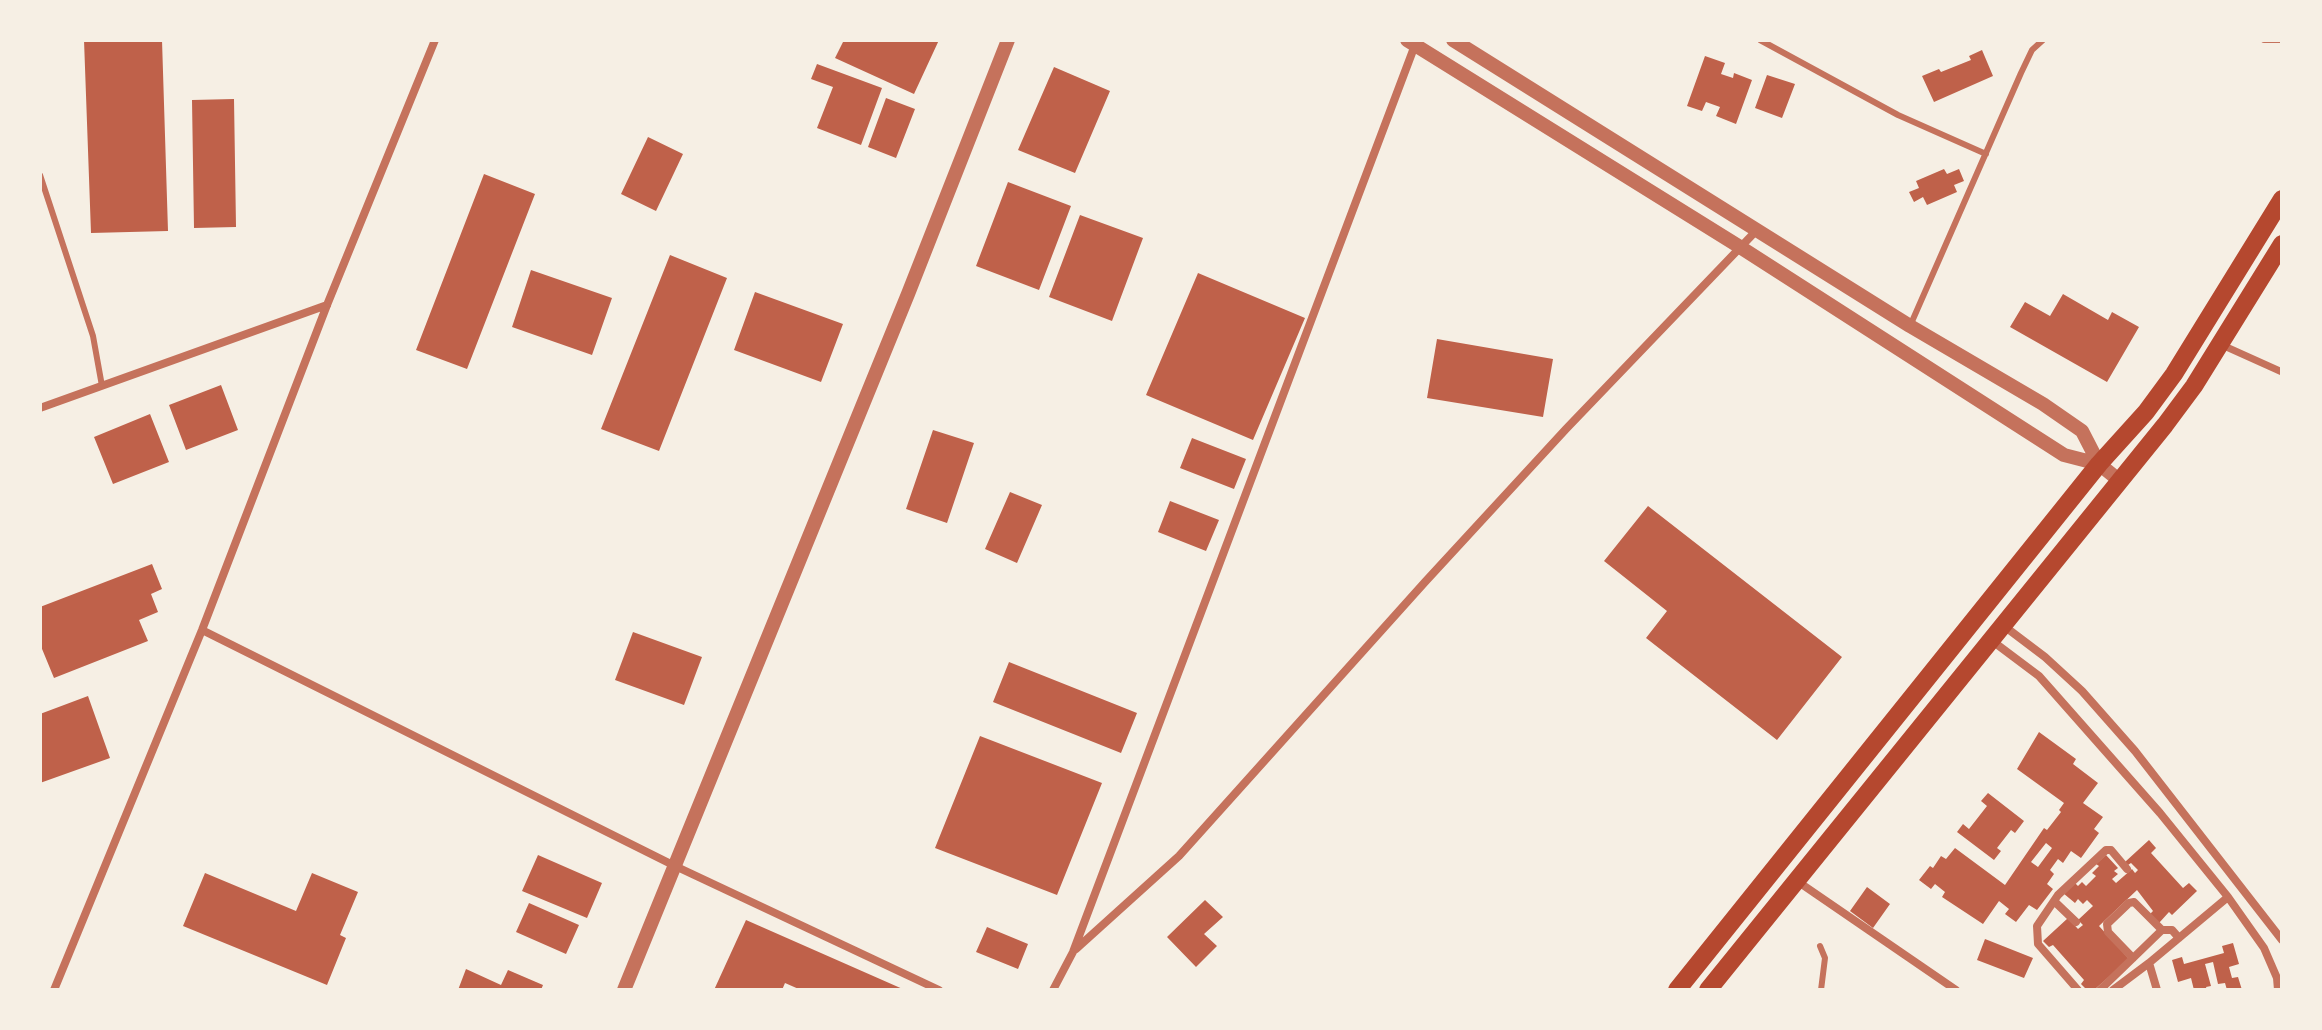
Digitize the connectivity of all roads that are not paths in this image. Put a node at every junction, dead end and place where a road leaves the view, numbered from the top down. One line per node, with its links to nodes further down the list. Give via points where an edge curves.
1 (435, 40): 15 (street)
2 (1008, 40): 25 (street)
3 (1453, 40): 12 (street)
4 (1760, 40): 9 (lane, via 1898,115)
5 (2043, 40): 9 (lane, via 2032,50)
6 (2264, 40): 7 (lane)
7 (2281, 40)
8 (1411, 43): 14 (street); 35 (street)
9 (1986, 154): 16 (lane)
10 (40, 175): 19 (lane, via 93,336)
11 (2282, 199): 21 (main road, via 2174,374)
12 (1756, 231): 14 (street); 16 (street)
13 (2282, 244): 17 (main road)
14 (1740, 247): 21 (street, via 2064,455); 35 (street, via 1455,549 1179,856)
15 (327, 305): 19 (street); 23 (street)
16 (1910, 326): 21 (street, via 2082,431)
17 (2220, 344): 18 (street); 22 (main road)
18 (2282, 372)
19 (102, 386): 20 (street)
20 (40, 408)
21 (2099, 464): 22 (street); 42 (main road)
22 (2120, 481): 24 (main road)
23 (202, 630): 25 (street); 38 (street)
24 (1997, 632): 27 (main road); 28 (street); 33 (street, via 2045,657 2082,691)
25 (675, 866): 39 (street); 40 (street)
26 (2127, 869): 29 (street, via 2108,849)
27 (1796, 880): 43 (main road); 45 (street)
28 (2228, 897): 32 (street); 50 (street, via 2264,948)
29 (2054, 901): 30 (street); 46 (street, via 2037,926 2036,937)
30 (2076, 922)
31 (2162, 930): 32 (street, via 2172,930); 36 (street); 36 (street, via 2134,902 2107,924 2108,932)
32 (2179, 938): 37 (street)
33 (2282, 940)
34 (1820, 946): 44 (lane, via 1825,958)
35 (1073, 952): 41 (street)
36 (2133, 958): 47 (street)
37 (2149, 963): 48 (street); 49 (street)
38 (54, 990)
39 (624, 990)
40 (939, 990)
41 (1053, 990)
42 (1677, 990)
43 (1708, 990)
44 (1821, 990)
45 (1956, 990)
46 (2078, 990)
47 (2100, 990)
48 (2113, 990)
49 (2157, 990)
50 (2278, 990)

